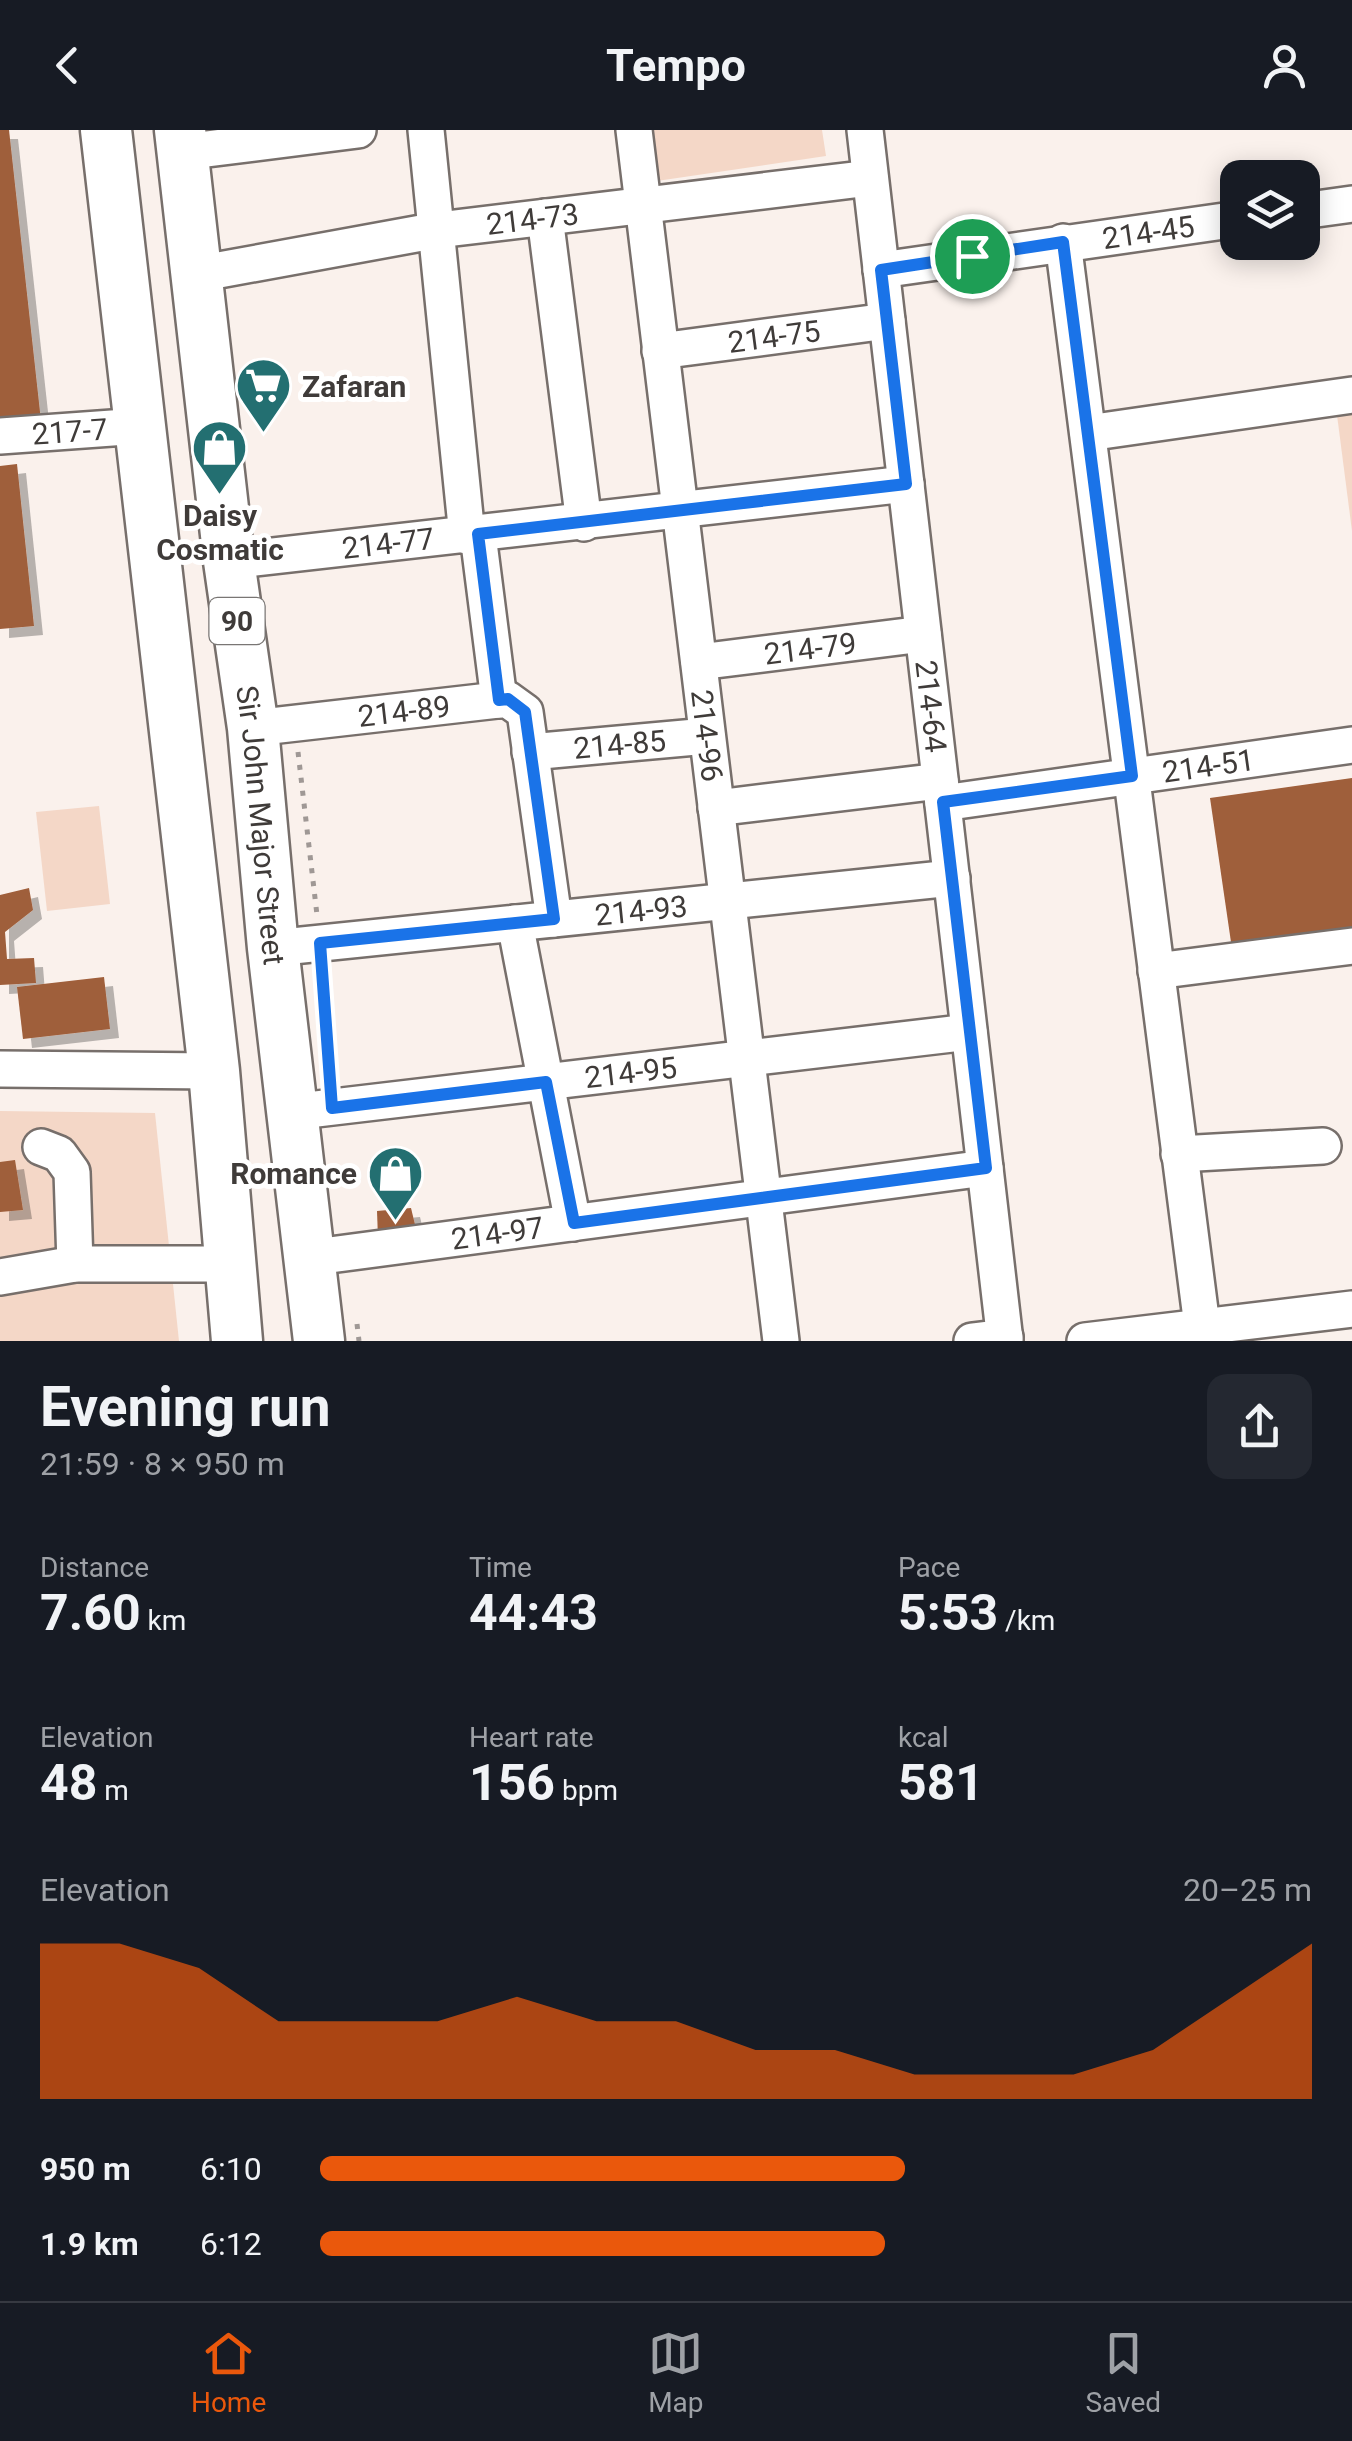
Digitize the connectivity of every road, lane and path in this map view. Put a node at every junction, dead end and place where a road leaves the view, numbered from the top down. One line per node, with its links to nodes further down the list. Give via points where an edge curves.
1 (106, 130): 20 (highway)
2 (358, 130): 6 (street)
3 (426, 130): 13 (street)
4 (634, 130): 9 (street, 214-96)
5 (865, 130): 7 (street, 214-64)
6 (182, 141): 16 (highway, Sir John Major Street / 90)
7 (870, 178): 9 (street, 214-73); 15 (street, 214-64)
8 (1352, 204): 10 (street)
9 (643, 205): 11 (street, 214-73); 18 (street, 214-96)
10 (1320, 208)
11 (545, 217): 13 (street, 214-73); 25 (street)
12 (1220, 221): 14 (street, 214-45)
13 (438, 230): 16 (street, 214-73); 26 (street)
14 (1063, 242): 15 (street, 214-45); 21 (street)
15 (881, 270): 17 (street, 214-64)
16 (197, 274): 27 (highway, Sir John Major Street / 90)
17 (887, 322): 18 (street, 214-75); 23 (street, 214-64)
18 (660, 350): 24 (street, 214-96)
19 (1352, 395): 21 (street)
20 (140, 426): 22 (street, 217-7); 48 (highway)
21 (1088, 433): 35 (street)
22 (0, 436)
23 (906, 484): 24 (street, 214-77); 28 (street, 214-64)
24 (680, 512): 25 (street, 214-77); 29 (street, 214-96)
25 (584, 523): 26 (street, 214-77)
26 (472, 535): 27 (street, 214-77); 30 (street)
27 (229, 561): 31 (highway, Sir John Major Street / 90)
28 (923, 634): 29 (street, 214-79); 36 (street, 214-64)
29 (698, 662): 32 (street, 214-96)
30 (499, 700): 31 (street, 214-89); 34 (street, via 525,712)
31 (275, 733): 42 (highway, Sir John Major Street / 90); 42 (path)
32 (708, 736): 34 (street, 214-85); 37 (street, 214-96)
33 (1352, 745): 35 (street, 214-51)
34 (530, 752): 40 (street)
35 (1132, 776): 36 (street, 214-51); 44 (street)
36 (942, 792): 37 (street, 214-51); 38 (street, 214-64)
37 (716, 808): 39 (street, 214-96)
38 (952, 878): 39 (street, 214-93); 45 (street, 214-64)
39 (728, 901): 40 (street, 214-93); 46 (street, 214-96)
40 (554, 919): 41 (street, 214-93)
41 (514, 923): 42 (street, 214-93); 49 (street)
42 (296, 946): 50 (highway, Sir John Major Street / 90); 50 (path)
43 (1352, 946): 44 (street)
44 (1156, 971): 53 (street)
45 (970, 1032): 46 (street, 214-95); 54 (street, 214-64)
46 (746, 1058): 49 (street, 214-95); 55 (street, 214-96)
47 (0, 1069): 48 (street)
48 (214, 1071): 59 (highway)
49 (546, 1082): 50 (street, 214-95); 56 (street)
50 (312, 1110): 57 (highway, Sir John Major Street / 90)
51 (41, 1146): 58 (street, via 60,1154 72,1172)
52 (1323, 1146): 53 (street)
53 (1178, 1154): 63 (street)
54 (986, 1168): 55 (street, 214-97); 64 (street, 214-64)
55 (764, 1198): 56 (street, 214-97); 68 (street, 214-96)
56 (574, 1223): 57 (street, 214-97)
57 (307, 1258): 66 (highway, Sir John Major Street / 90)
58 (74, 1264): 59 (street); 60 (street)
59 (228, 1264): 65 (highway)
60 (0, 1277)
61 (355, 1306): 67 (path)
62 (1352, 1308): 63 (street)
63 (1202, 1326): 69 (street)
64 (994, 1340)
65 (237, 1341)
66 (319, 1341)
67 (359, 1341)
68 (781, 1341)
69 (1085, 1341)

